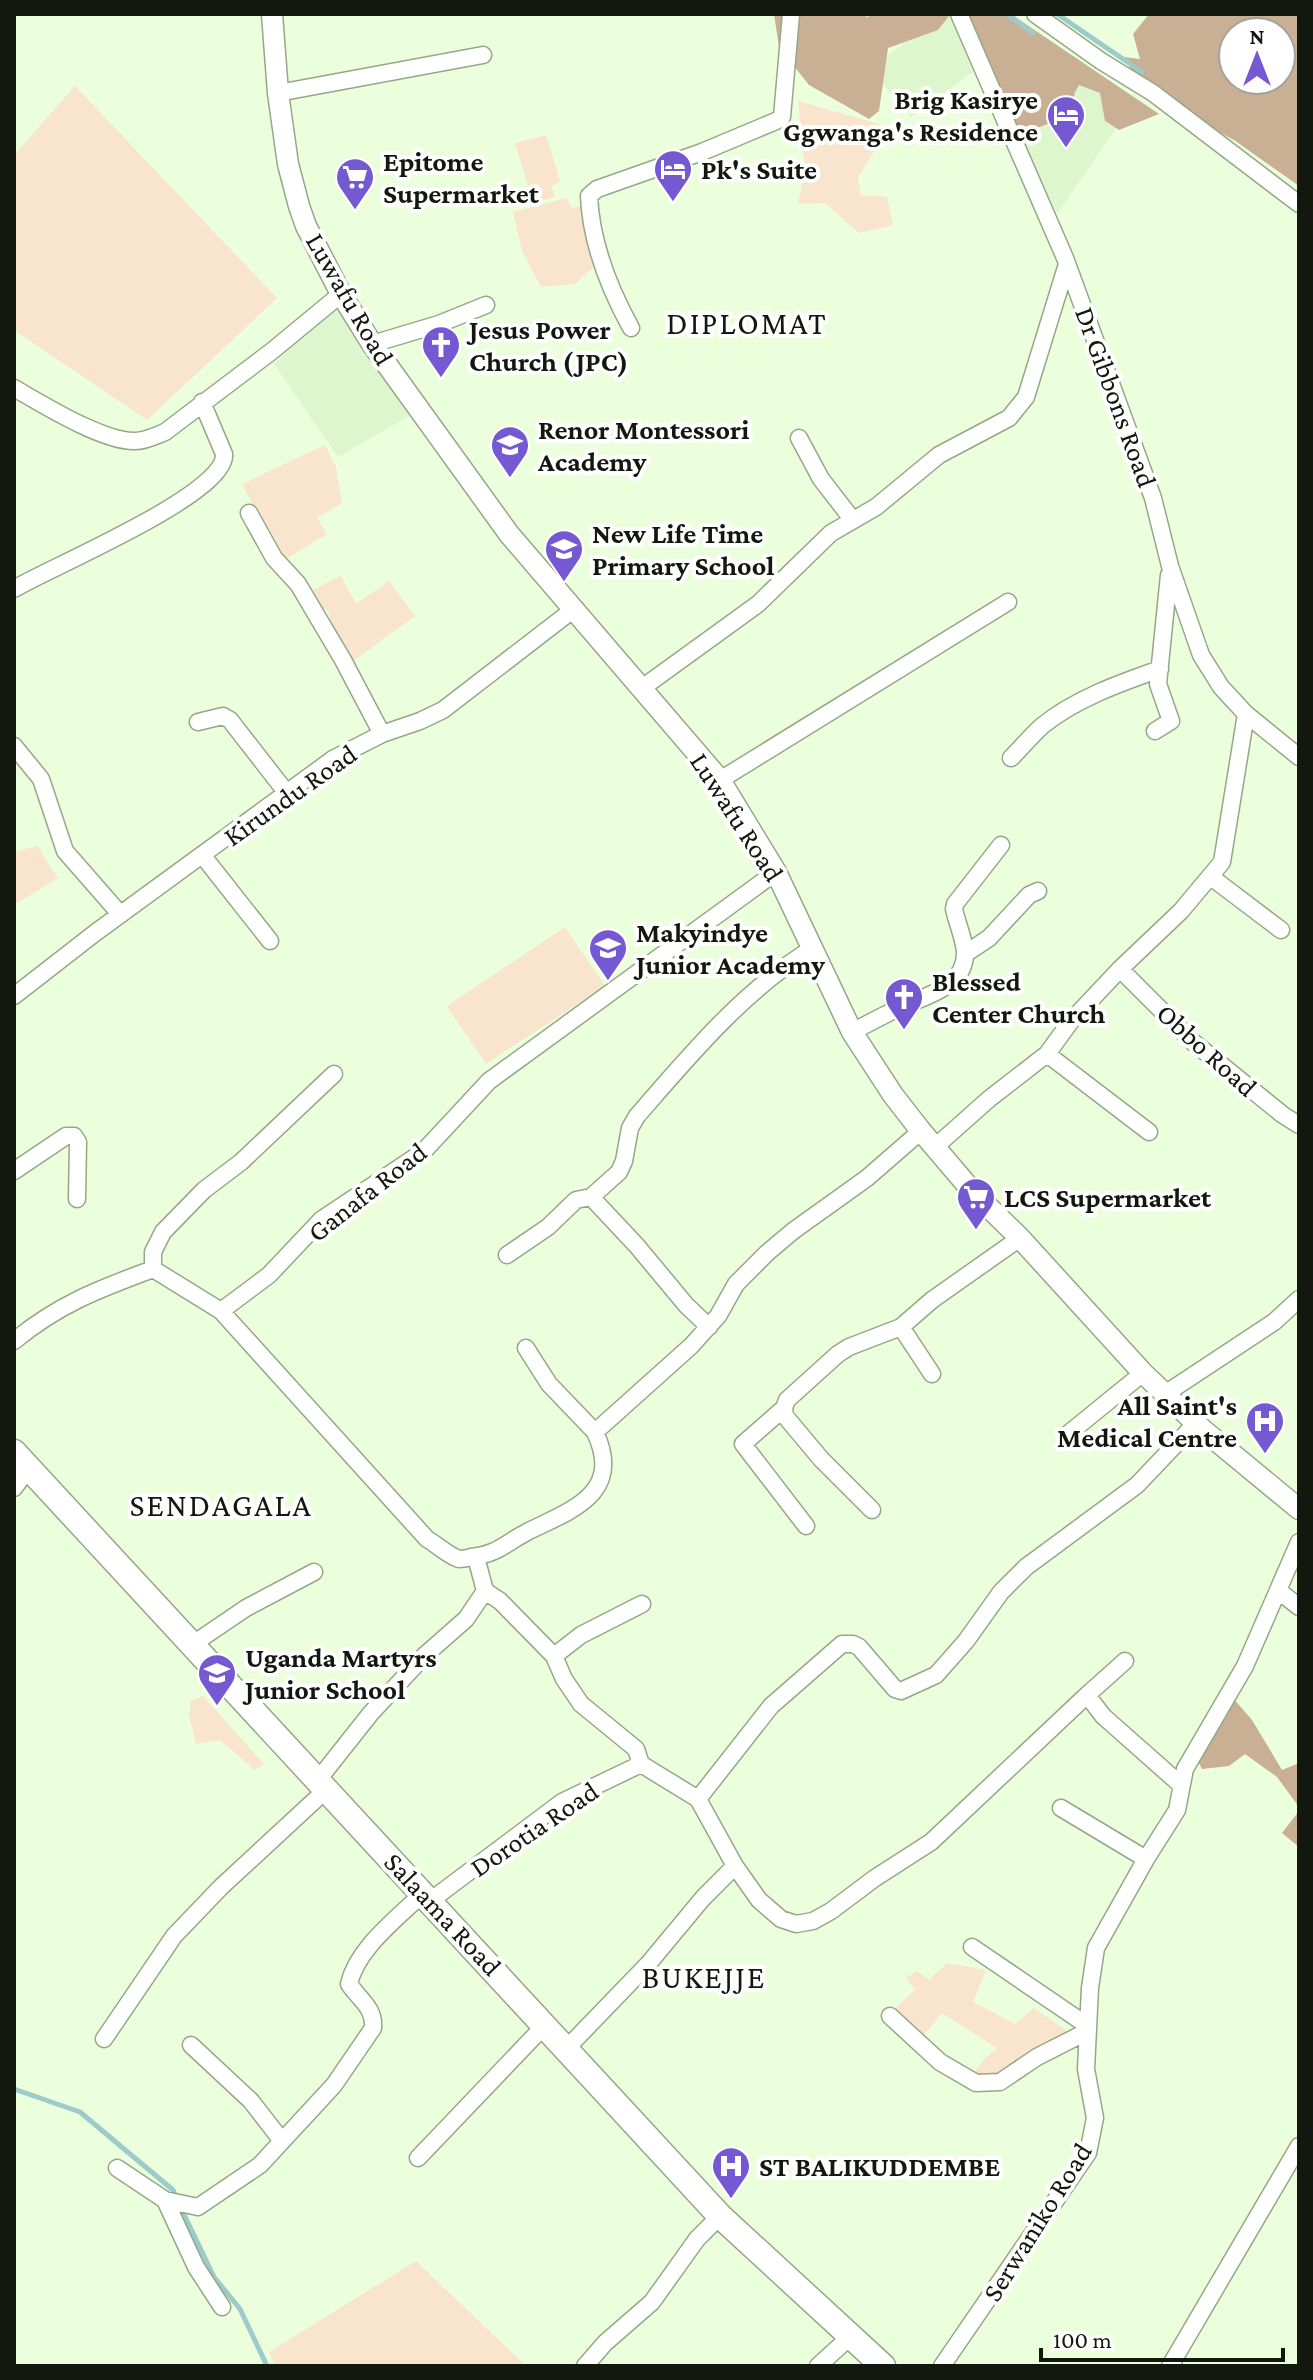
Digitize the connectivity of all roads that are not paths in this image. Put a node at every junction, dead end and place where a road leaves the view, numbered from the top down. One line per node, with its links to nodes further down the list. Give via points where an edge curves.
1 (272, 14): 6 (street, Luwafu Road)
2 (791, 14): 11 (street, via 782,117 589,196 601,258)
3 (959, 14): 8 (street, Dr Gibbons Road)
4 (1035, 14): 7 (street, via 1153,93)
5 (483, 55): 6 (street)
6 (278, 93): 9 (street, Luwafu Road, via 299,206)
7 (1299, 204)
8 (1067, 264): 17 (street, via 1018,410 939,455 876,507); 18 (street, Dr Gibbons Road, via 1153,498)
9 (341, 294): 12 (street, Luwafu Road); 14 (street)
10 (486, 305): 12 (street)
11 (631, 328)
12 (372, 344): 21 (street, Luwafu Road, via 509,534)
13 (14, 388): 14 (street, via 121,440 155,437)
14 (202, 402): 19 (street, via 224,454 218,472 163,512)
15 (799, 438): 17 (street, via 821,479)
16 (249, 513): 27 (street, via 274,558 298,584)
17 (852, 519): 23 (street, via 758,604)
18 (1170, 566): 22 (street); 24 (street, Dr Gibbons Road, via 1201,655)
19 (14, 589)
20 (1008, 602): 31 (street)
21 (574, 609): 23 (street, Luwafu Road); 27 (street, Kirundu Road, via 443,710)
22 (1160, 669): 26 (street, via 1158,684 1171,721); 30 (street, via 1085,699 1042,726)
23 (642, 688): 31 (street, Luwafu Road)
24 (1246, 714): 29 (street, Dr Gibbons Road); 36 (street, via 1226,847)
25 (198, 722): 32 (street, via 223,716 230,720)
26 (1155, 731)
27 (382, 734): 32 (street, Kirundu Road)
28 (14, 746): 38 (street, via 41,779 65,851)
29 (1299, 757)
30 (1011, 758)
31 (720, 780): 35 (street, Luwafu Road)
32 (286, 792): 34 (street, Kirundu Road)
33 (1001, 845): 42 (street, via 955,904)
34 (203, 856): 38 (street, Kirundu Road); 40 (street)
35 (776, 872): 41 (street, Luwafu Road); 59 (street, Ganafa Road, via 489,1081 423,1152 321,1220 269,1275)
36 (1211, 877): 39 (street); 43 (street)
37 (1038, 891): 42 (street)
38 (120, 914): 44 (street, Kirundu Road)
39 (1281, 930)
40 (270, 941)
41 (813, 948): 45 (street, Luwafu Road); 53 (street, via 772,976 704,1040 637,1116 619,1172)
42 (965, 954): 45 (street, via 962,967 939,992)
43 (1120, 969): 46 (street); 48 (street, Obbo Road, via 1193,1042)
44 (14, 996)
45 (852, 1032): 49 (street, Luwafu Road)
46 (1047, 1054): 50 (street); 51 (street)
47 (334, 1074): 57 (street, via 163,1232 153,1252)
48 (1299, 1125)
49 (921, 1131): 51 (street, Luwafu Road); 60 (street, via 767,1253 736,1284)
50 (1149, 1132)
51 (935, 1147): 55 (street, Luwafu Road)
52 (14, 1171): 54 (street, via 66,1136 74,1136)
53 (591, 1197): 56 (street, via 576,1200); 60 (street)
54 (77, 1199)
55 (1020, 1238): 61 (street); 64 (street, Luwafu Road)
56 (507, 1255)
57 (153, 1269): 59 (street); 62 (street, via 71,1302)
58 (1299, 1299): 66 (street, via 1274,1322)
59 (221, 1311): 77 (street, via 427,1539 459,1559)
60 (709, 1327): 69 (street)
61 (901, 1327): 65 (street); 67 (street, via 838,1354 793,1393)
62 (14, 1341)
63 (526, 1348): 69 (street, via 549,1384)
64 (1143, 1373): 66 (street, Luwafu Road); 70 (street)
65 (932, 1374)
66 (1165, 1394): 68 (street, Luwafu Road)
67 (784, 1408): 74 (street, via 821,1459); 75 (street, via 743,1444)
68 (1196, 1423): 73 (street, Luwafu Road); 90 (street, via 1137,1485 1026,1567 936,1675 901,1691 859,1647 842,1644 771,1706)
69 (595, 1432): 77 (street, via 604,1460 595,1491 562,1517 491,1555)
70 (1068, 1434)
71 (21, 1460): 72 (street); 83 (main road, Salaama Road)
72 (14, 1488)
73 (1299, 1509)
74 (872, 1510)
75 (806, 1526)
76 (1299, 1542): 80 (street, Serwaniko Road)
77 (476, 1557): 79 (street)
78 (314, 1572): 83 (street)
79 (485, 1591): 84 (street); 88 (street, via 466,1619 371,1713)
80 (1279, 1591): 82 (street); 89 (street, Serwaniko Road)
81 (642, 1604): 84 (street, via 581,1635)
82 (1299, 1607)
83 (193, 1644): 88 (main road, Salaama Road)
84 (554, 1656): 87 (street, via 581,1704 636,1749)
85 (1125, 1661): 86 (street)
86 (1087, 1695): 89 (street, via 1103,1716); 93 (street, via 931,1842 813,1921 796,1924 769,1911)
87 (641, 1764): 90 (street); 94 (street, Dorotia Road, via 562,1802)
88 (322, 1784): 94 (main road, Salaama Road); 99 (street, via 174,1936)
89 (1181, 1785): 92 (street, Serwaniko Road, via 1177,1810)
90 (698, 1799): 93 (street)
91 (1061, 1808): 92 (street)
92 (1146, 1859): 98 (street, Serwaniko Road, via 1096,1948)
93 (735, 1866): 101 (street)
94 (427, 1897): 97 (main road, Salaama Road); 102 (street, Dorotia Road, via 373,1943 351,1972 349,1984 370,2009 373,2028 334,2085)
95 (972, 1947): 98 (street)
96 (890, 2016): 98 (street, via 940,2062 976,2083 1000,2082)
97 (545, 2025): 101 (main road, Salaama Road); 104 (street)
98 (1088, 2028): 113 (street, Serwaniko Road, via 1086,2069 1095,2118 1088,2153)
99 (104, 2039)
100 (191, 2045): 102 (street, via 251,2101)
101 (567, 2048): 107 (main road, Salaama Road)
102 (282, 2141): 106 (street, Dorotia Road, via 260,2165 198,2207)
103 (1299, 2146): 114 (street)
104 (418, 2158)
105 (117, 2168): 106 (street)
106 (168, 2200): 108 (street, via 196,2267)
107 (720, 2216): 109 (main road, Salaama Road); 110 (street, via 690,2247 652,2302)
108 (222, 2307)
109 (851, 2336): 111 (street); 112 (main road, Salaama Road)
110 (585, 2366)
111 (818, 2366)
112 (883, 2366)
113 (942, 2366)
114 (1170, 2366)

